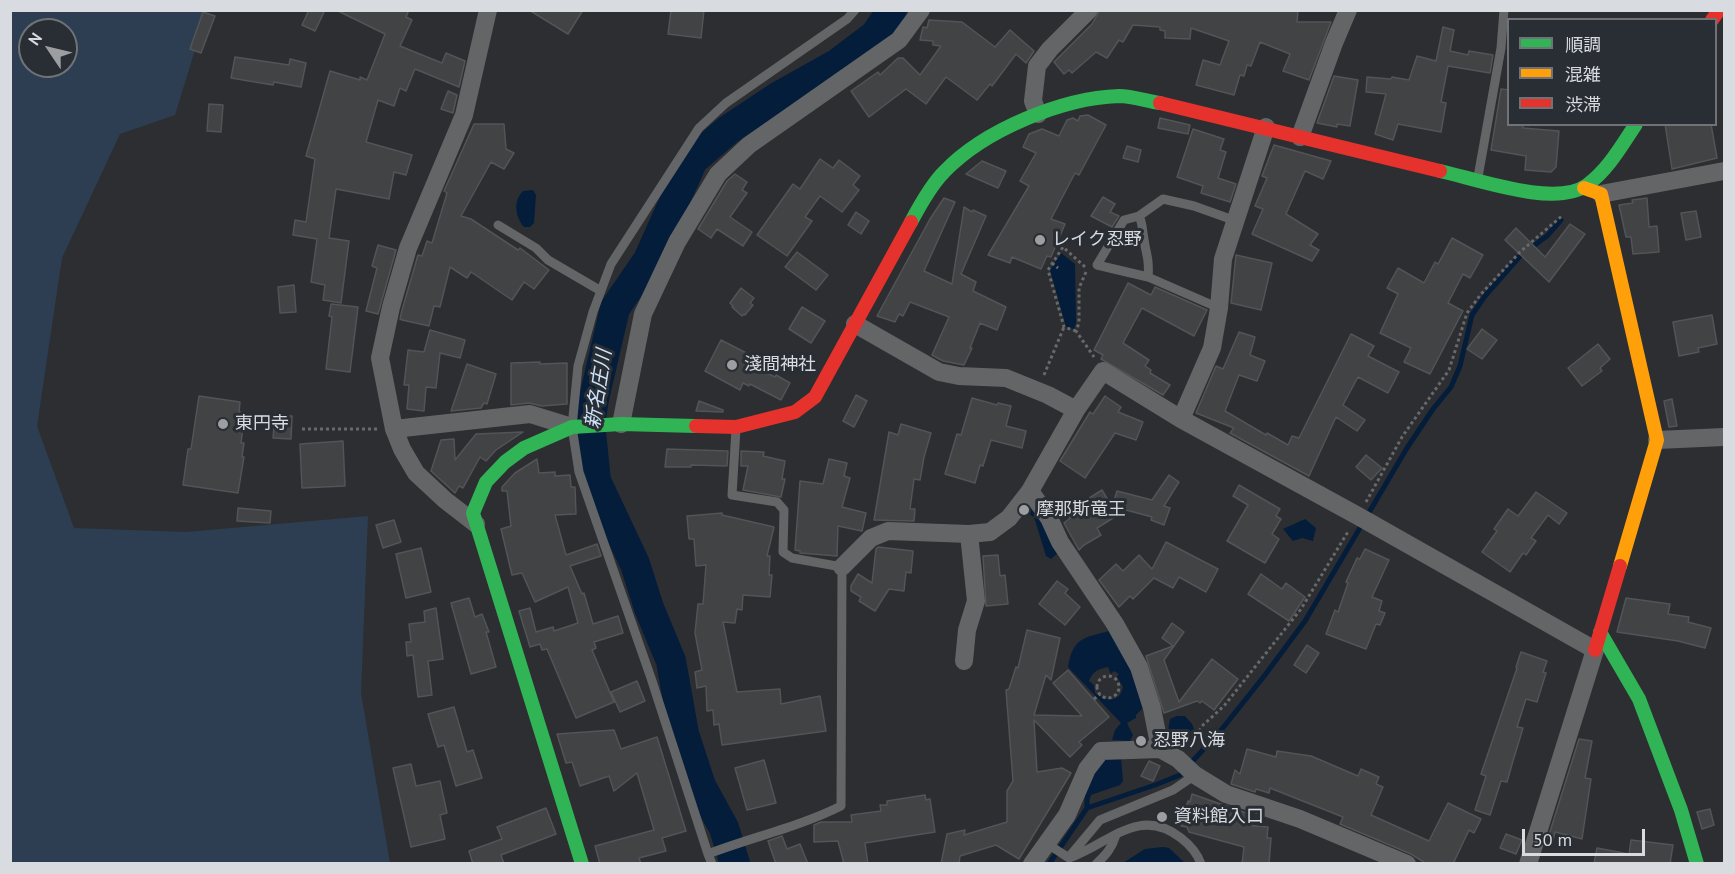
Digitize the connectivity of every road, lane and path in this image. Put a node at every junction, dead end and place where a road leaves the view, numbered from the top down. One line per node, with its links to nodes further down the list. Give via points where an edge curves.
1 (488, 10): 34 (street, via 464,115 408,248 391,307 380,358)
2 (855, 10): 21 (lane, via 848,19 726,102 699,128 611,264)
3 (921, 10): 30 (street, via 899,40 749,145 718,174 677,242 643,314)
4 (1089, 10): 7 (street, via 1037,66 1033,101)
5 (1348, 10): 10 (street)
6 (1504, 10): 12 (lane)
7 (1038, 114): 9 (street, via 1077,101 1122,96); 23 (street, via 997,134 944,172 917,211)
8 (1635, 126): 13 (street)
9 (1266, 127): 10 (street); 16 (street)
10 (1300, 137): 12 (street)
11 (1725, 171): 13 (street)
12 (1478, 179): 13 (street, via 1536,192)
13 (1592, 191): 36 (street)
14 (1565, 213): 38 (path, via 1520,252 1467,313 1449,370 1402,437)
15 (1139, 216): 16 (lane, via 1162,199); 20 (lane, via 1149,260); 20 (lane, via 1124,219 1097,265)
16 (1236, 221): 22 (street, via 1222,259)
17 (498, 225): 21 (lane)
18 (1052, 263): 19 (path); 24 (path, via 1048,270); 25 (path, via 1063,246 1088,270 1079,288)
19 (1058, 268)
20 (1148, 277): 22 (lane)
21 (601, 291): 31 (lane, via 578,366)
22 (1219, 308): 29 (street, via 1212,348)
23 (855, 324): 27 (street, via 939,372 1006,378); 32 (street, via 815,397 795,412)
24 (1064, 327): 25 (path); 27 (path)
25 (1076, 331): 26 (path)
26 (1103, 371): 28 (street); 29 (street)
27 (1037, 390): 28 (street)
28 (1076, 410): 37 (street)
29 (1181, 419): 38 (street)
30 (621, 424): 31 (street); 32 (street)
31 (572, 427): 34 (street, via 530,414); 39 (street, via 524,448 505,462 486,482 473,513); 51 (lane, via 579,472)
32 (736, 427): 41 (lane, via 732,495 777,502 784,510 783,552 792,558)
33 (302, 429): 34 (path)
34 (394, 429): 39 (street, via 416,473)
35 (1725, 437): 36 (street)
36 (1657, 440): 42 (street)
37 (1030, 491): 40 (street, via 1009,518 990,532); 47 (street, via 1139,667)
38 (1358, 516): 43 (street, via 1492,597); 48 (path, via 1301,609 1224,706 1203,726)
39 (476, 524): 53 (street)
40 (969, 534): 41 (street, via 888,531 871,538); 44 (street, via 976,601 967,630)
41 (842, 567): 51 (lane, via 841,806 820,817)
42 (1600, 632): 43 (street); 60 (street, via 1639,699)
43 (1595, 650): 59 (street)
44 (964, 661)
45 (1100, 694): 45 (path, via 1098,681 1108,676 1117,680 1120,688 1116,695); 46 (path)
46 (1094, 699)
47 (1160, 749): 48 (street); 50 (street, via 1101,751 1087,769 1067,815)
48 (1188, 768): 52 (lane, via 1173,790 1100,820); 58 (street, via 1226,794 1300,819)
49 (1116, 835): 52 (lane); 56 (lane, via 1107,854); 57 (lane, via 1134,826 1167,827 1190,845)
50 (1048, 844): 52 (lane); 55 (street)
51 (708, 854): 54 (lane)
52 (1069, 858)
53 (582, 864)
54 (712, 864)
55 (1032, 864)
56 (1096, 864)
57 (1201, 864)
58 (1407, 864)
59 (1528, 864)
60 (1697, 864)

